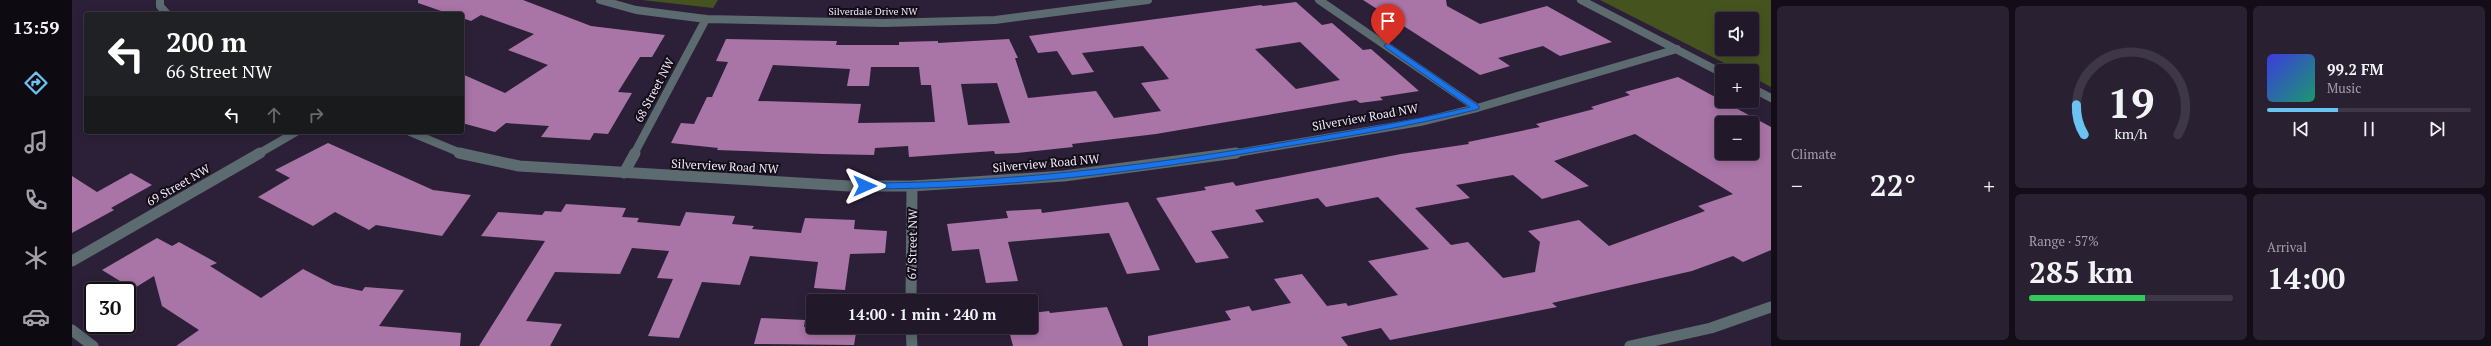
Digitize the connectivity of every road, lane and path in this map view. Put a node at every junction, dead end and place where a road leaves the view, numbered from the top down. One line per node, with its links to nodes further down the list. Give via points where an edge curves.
1 (160, 0): 6 (street, via 160,6)
2 (600, 0): 7 (street, Silverdale Drive NW, via 636,10)
3 (1148, 0): 7 (street, Silverdale Drive NW, via 995,20 884,23)
4 (1319, 0): 12 (street)
5 (1581, 0): 8 (street)
6 (165, 12)
7 (706, 19): 15 (street, 68 Street NW)
8 (1677, 49): 9 (street); 12 (street, Silverview Road NW)
9 (1715, 69)
10 (1759, 92): 11 (street)
11 (1771, 98)
12 (1476, 108): 16 (street, Silverview Road NW, via 1420,122 1188,161 1064,176)
13 (293, 134): 17 (street, 69 Street NW)
14 (414, 134): 15 (street, Silverview Road NW, via 455,152 519,166)
15 (624, 173): 16 (street, Silverview Road NW, via 849,186)
16 (912, 186): 18 (street, 67 Street NW)
17 (72, 261)
18 (911, 294)
19 (1771, 307): 24 (street, via 1711,328)
20 (72, 330): 22 (street)
21 (911, 334): 23 (street)
22 (93, 346)
23 (912, 346)
24 (1630, 346)

